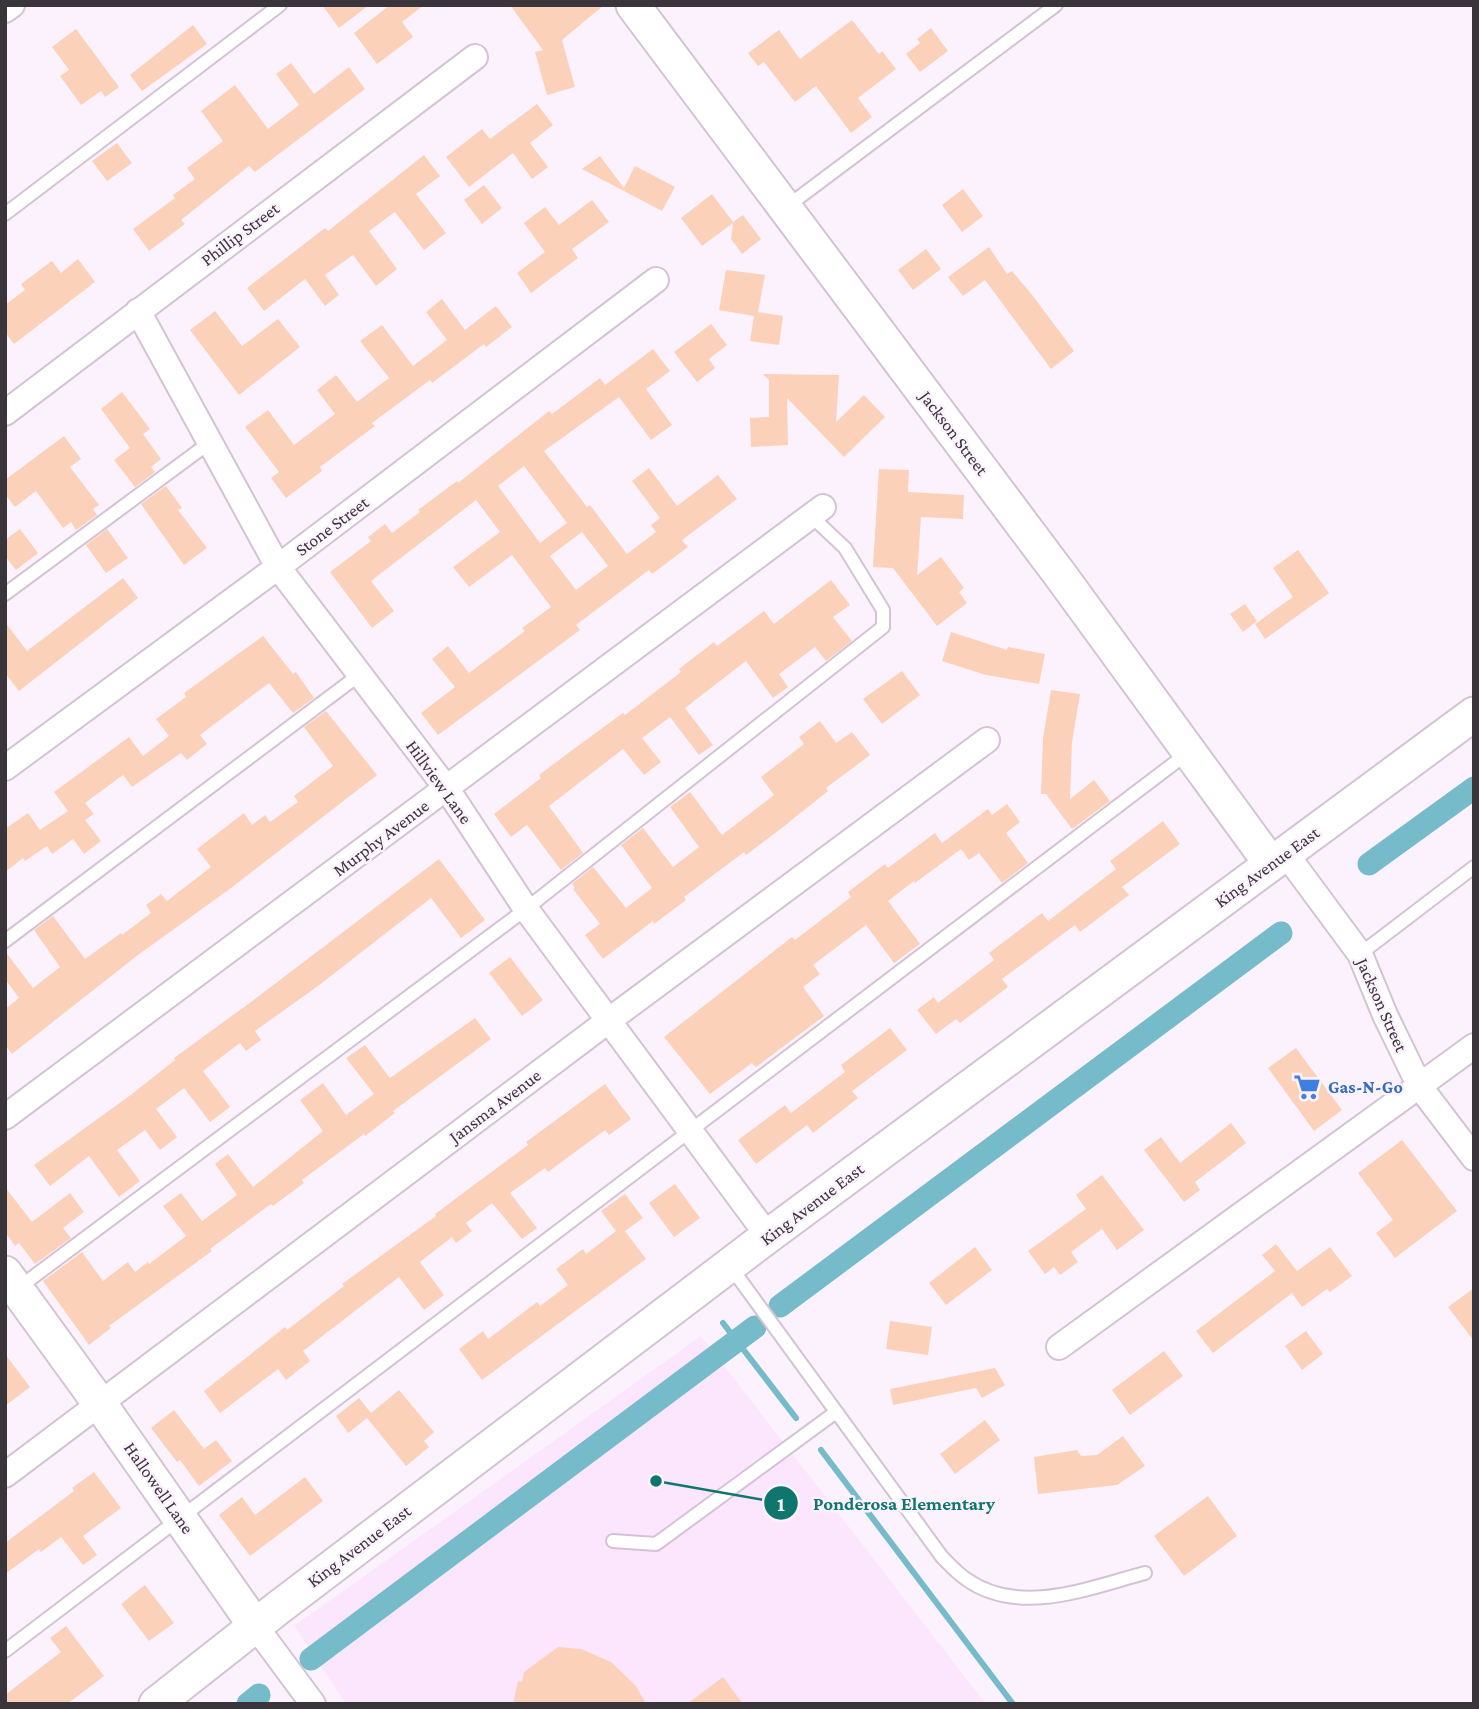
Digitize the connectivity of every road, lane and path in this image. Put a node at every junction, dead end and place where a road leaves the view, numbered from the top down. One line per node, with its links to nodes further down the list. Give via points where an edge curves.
1 (12, 5): 5 (street)
2 (280, 5): 8 (lane)
3 (633, 5): 7 (main road, Jackson Street)
4 (1056, 5): 7 (lane)
5 (5, 10)
6 (475, 57): 10 (street, Phillip Street)
7 (785, 208): 19 (main road, Jackson Street)
8 (5, 214)
9 (656, 280): 14 (street, Stone Street)
10 (138, 311): 11 (street, Phillip Street); 12 (street, Hillview Lane)
11 (5, 413)
12 (209, 443): 14 (street, Hillview Lane); 15 (lane)
13 (817, 511): 21 (street, Murphy Avenue); 24 (lane, via 883,610 883,627)
14 (278, 568): 16 (street, Hillview Lane); 20 (street, Stone Street)
15 (5, 594)
16 (359, 675): 21 (street, Hillview Lane); 25 (lane)
17 (1474, 714): 22 (main road, King Avenue East)
18 (987, 740): 27 (street, Jansma Avenue)
19 (1189, 752): 22 (main road, Jackson Street); 31 (lane)
20 (5, 768)
21 (447, 789): 24 (street, Hillview Lane); 30 (street, Murphy Avenue)
22 (1279, 859): 26 (street, Jackson Street); 33 (main road, King Avenue East)
23 (1474, 867): 26 (lane)
24 (526, 909): 27 (street, Hillview Lane); 35 (lane)
25 (5, 941)
26 (1360, 954): 29 (street, Jackson Street)
27 (608, 1021): 31 (street, Hillview Lane); 37 (street, Jansma Avenue)
28 (1474, 1046): 29 (street)
29 (1420, 1087): 32 (street, Jackson Street); 36 (street)
30 (5, 1117)
31 (689, 1130): 33 (street, Hillview Lane); 40 (lane)
32 (1474, 1158)
33 (768, 1236): 34 (main road, King Avenue East)
34 (730, 1266): 38 (lane); 43 (main road, King Avenue East)
35 (9, 1287): 37 (main road, Hallowell Lane)
36 (1059, 1347)
37 (100, 1404): 39 (street, Jansma Avenue); 40 (main road, Hallowell Lane)
38 (836, 1412): 41 (lane, via 656,1544); 42 (lane, via 942,1557 966,1580 993,1593 1021,1598 1058,1596)
39 (5, 1475)
40 (180, 1518): 43 (main road, Hallowell Lane); 44 (lane)
41 (613, 1541)
42 (1145, 1573)
43 (256, 1627): 45 (main road, King Avenue East); 46 (street, Hallowell Lane)
44 (5, 1651)
45 (156, 1704)
46 (313, 1704)

